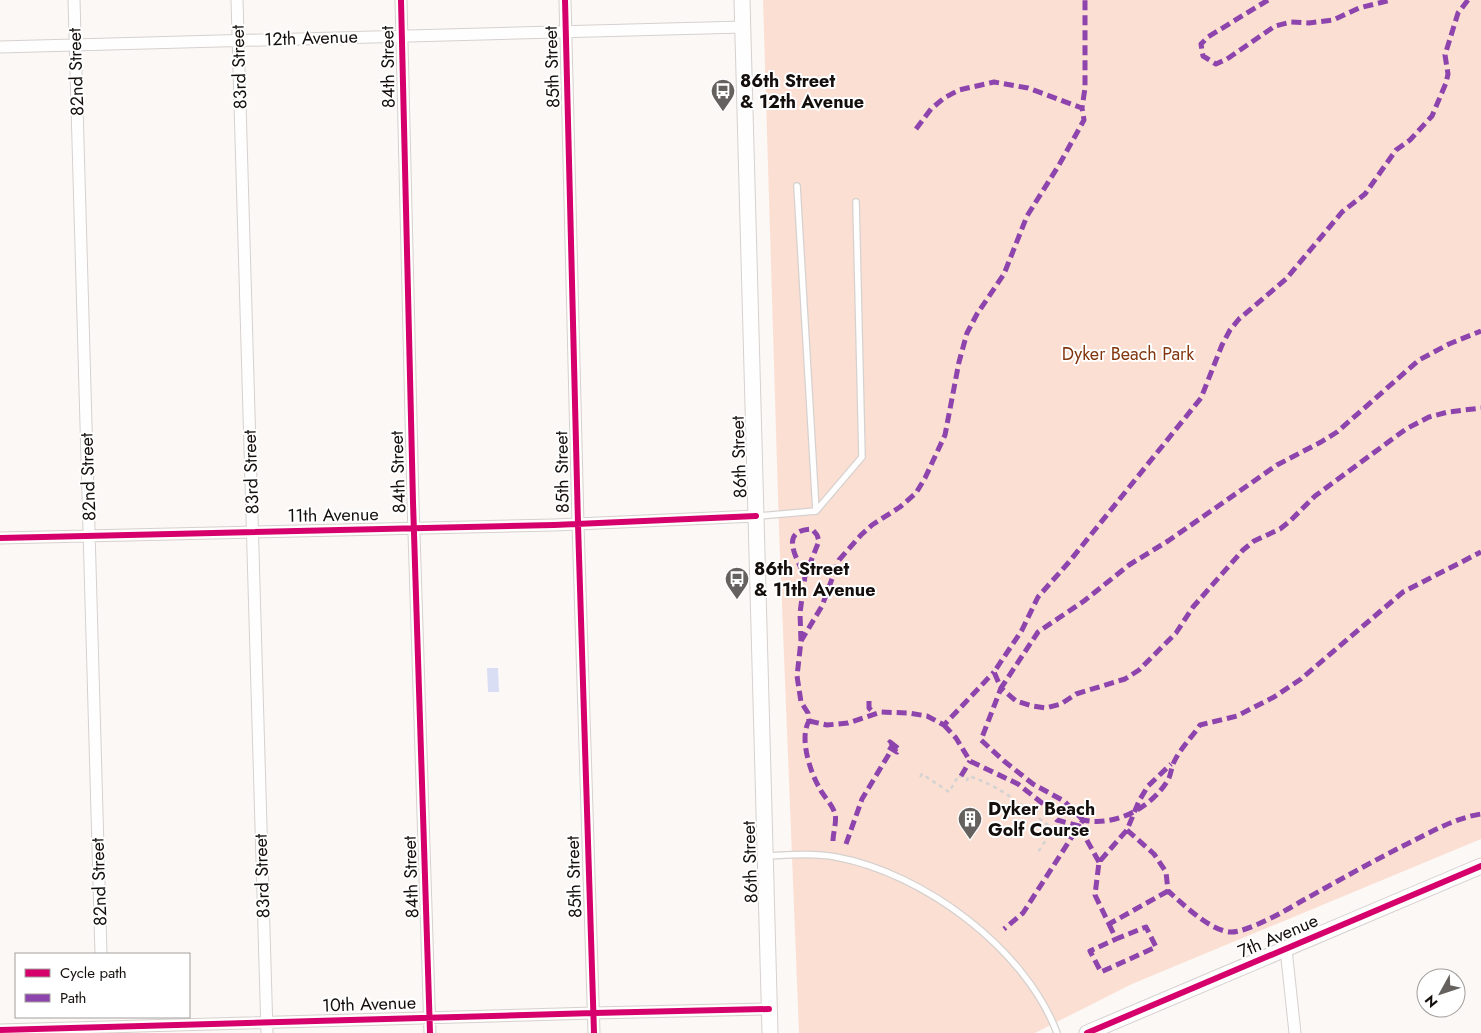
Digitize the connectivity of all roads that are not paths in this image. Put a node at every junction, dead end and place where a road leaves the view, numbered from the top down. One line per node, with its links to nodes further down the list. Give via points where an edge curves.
1 (74, 0): 10 (street, 82nd Street)
2 (238, 0): 9 (street, 83rd Street)
3 (401, 0): 8 (street, 84th Street)
4 (565, 0): 7 (street, 85th Street)
5 (742, 0): 6 (main road, 86th Street)
6 (743, 27): 7 (street, 12th Avenue); 15 (main road, 86th Street)
7 (566, 30): 8 (street, 12th Avenue); 16 (street, 85th Street)
8 (402, 36): 9 (street, 12th Avenue); 17 (street, 84th Street)
9 (238, 40): 10 (street, 12th Avenue); 18 (street, 83rd Street)
10 (76, 45): 11 (street, 12th Avenue); 19 (street, 82nd Street)
11 (0, 47)
12 (797, 186): 14 (lane)
13 (856, 202): 14 (lane, via 862,457)
14 (816, 511): 15 (lane)
15 (756, 516): 16 (street, 11th Avenue); 21 (main road, 86th Street)
16 (578, 524): 17 (street, 11th Avenue); 26 (street, 85th Street)
17 (414, 529): 18 (street, 11th Avenue); 27 (street, 84th Street)
18 (252, 531): 19 (street, 11th Avenue); 29 (street, 83rd Street)
19 (89, 536): 20 (street, 11th Avenue); 24 (street, 82nd Street)
20 (0, 538)
21 (765, 856): 25 (main road, 86th Street); 34 (lane, via 802,854 849,860 932,895 988,936 1014,963 1050,1015)
22 (1481, 866): 23 (main road, 7th Avenue)
23 (1286, 949): 35 (main road, 7th Avenue); 36 (street)
24 (101, 953)
25 (769, 1009): 26 (street, 10th Avenue); 33 (main road, 86th Street)
26 (594, 1012): 27 (street, 10th Avenue); 32 (street, 85th Street)
27 (430, 1017): 29 (street, 10th Avenue); 31 (street, 84th Street)
28 (103, 1026): 29 (street, 10th Avenue); 30 (street, 10th Avenue)
29 (266, 1028)
30 (0, 1030)
31 (430, 1033)
32 (594, 1033)
33 (770, 1033)
34 (1057, 1033)
35 (1087, 1033)
36 (1295, 1033)

